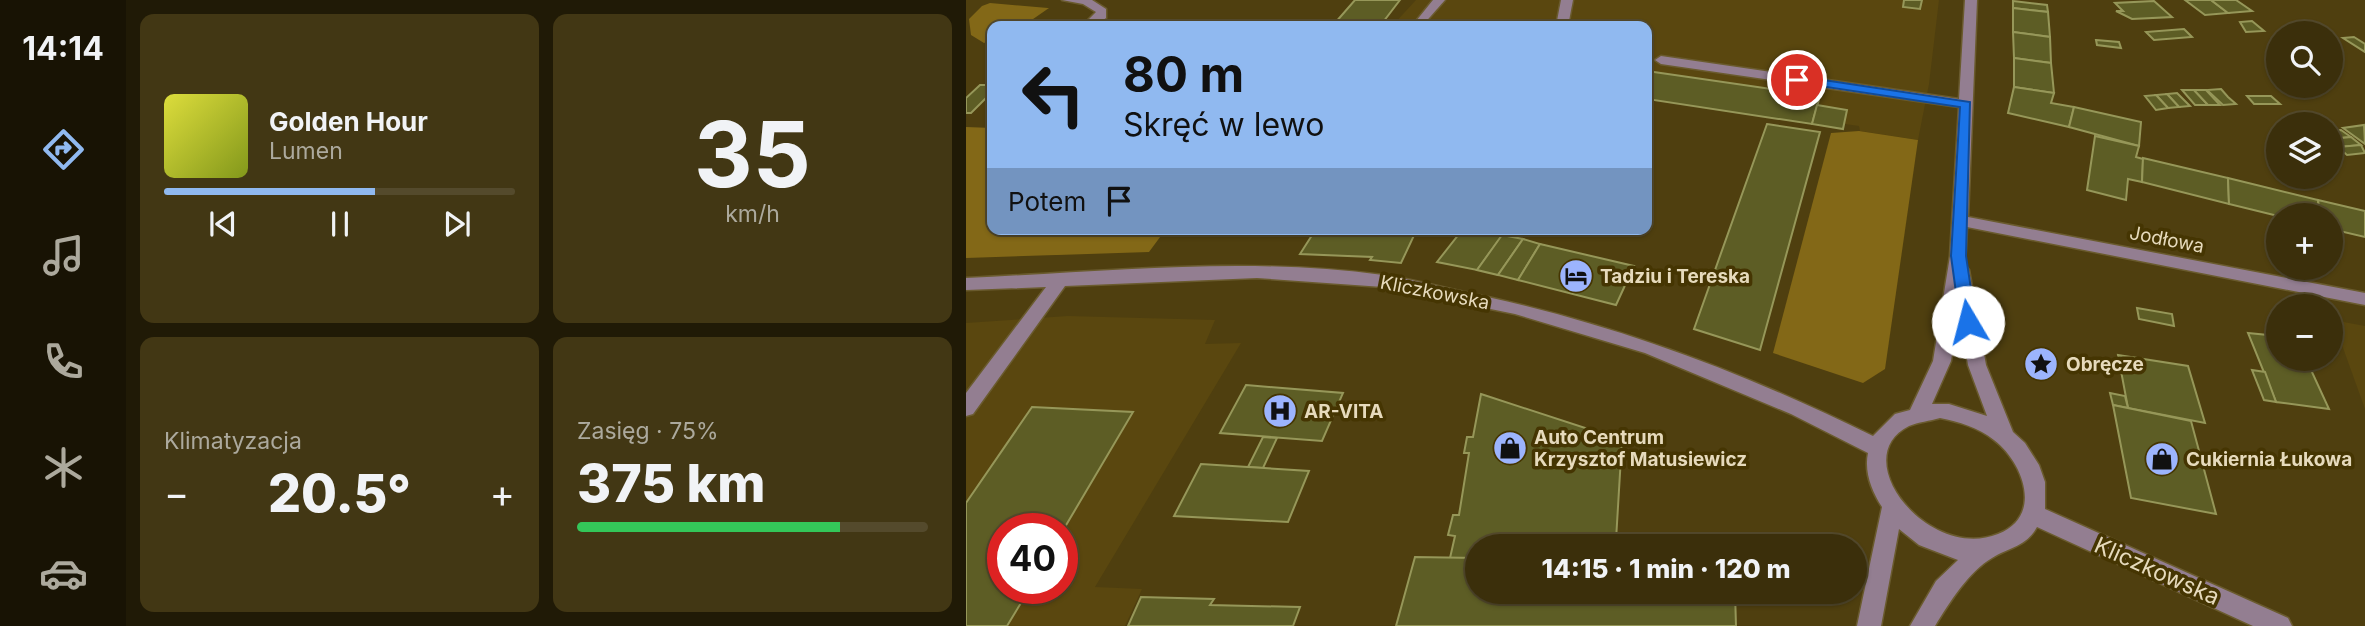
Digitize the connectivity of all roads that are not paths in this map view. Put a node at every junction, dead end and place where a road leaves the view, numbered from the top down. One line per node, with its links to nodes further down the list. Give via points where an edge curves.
1 (1068, 0): 5 (street, via 1086,1 1102,10)
2 (1439, 0): 6 (street)
3 (1567, 0): 7 (street)
4 (1971, 0): 9 (street)
5 (1096, 21)
6 (1421, 21)
7 (1563, 21)
8 (1661, 60): 9 (street)
9 (1966, 104): 10 (street)
10 (1961, 221): 11 (street); 14 (street, Jodłowa)
11 (1958, 256): 16 (street, via 1942,361); 17 (street, via 1977,365)
12 (1060, 280): 13 (street, Kliczkowska); 15 (street); 18 (street, Kliczkowska, via 1258,272 1405,285 1515,308 1650,347 1798,408)
13 (966, 284)
14 (2365, 299)
15 (966, 408)
16 (1919, 412): 17 (street, via 1963,414); 18 (street, via 1900,419)
17 (2005, 436): 20 (street, via 2033,474 2038,495)
18 (1877, 448): 19 (street, via 1880,488)
19 (1892, 509): 21 (street, via 1934,541); 22 (street)
20 (2034, 515): 21 (street, via 2024,532 2007,544); 24 (street, Kliczkowska)
21 (1984, 550): 23 (street, via 1944,589)
22 (1869, 626)
23 (1922, 626)
24 (2280, 626)

